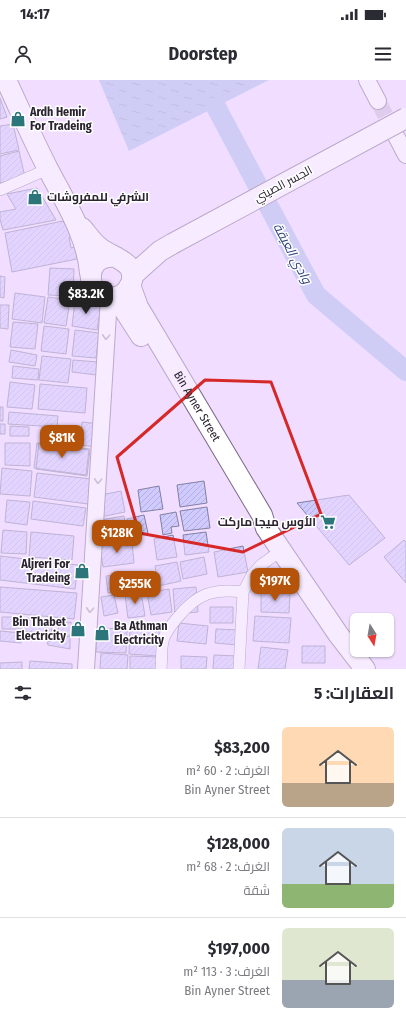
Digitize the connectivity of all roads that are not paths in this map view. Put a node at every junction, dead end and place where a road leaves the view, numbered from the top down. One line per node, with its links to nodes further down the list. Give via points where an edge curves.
1 (6, 80): 7 (highway)
2 (367, 80): 3 (street)
3 (378, 101)
4 (406, 118): 10 (highway, الجسر الصيني, bridge)
5 (396, 136): 6 (street)
6 (406, 155)
7 (48, 169): 8 (street); 9 (highway)
8 (0, 190)
9 (74, 218): 10 (highway, via 92,241); 11 (highway)
10 (125, 269): 11 (highway, via 110,257 97,262); 12 (highway, via 127,290 122,295); 13 (highway, Bin Ayner Street, via 138,307 262,515)
11 (90, 274): 12 (highway, via 92,287 96,292)
12 (112, 298): 13 (highway, Bin Ayner Street, via 146,344 254,520); 16 (street, one-way to 16)
13 (266, 528): 14 (highway, Bin Ayner Street)
14 (282, 550): 15 (street, via 252,575); 19 (highway, Bin Ayner Street, via 338,634)
15 (243, 592): 17 (street, via 226,589 209,593 186,607 171,625 163,640); 18 (street)
16 (86, 669)
17 (161, 669)
18 (239, 669)
19 (365, 669)

